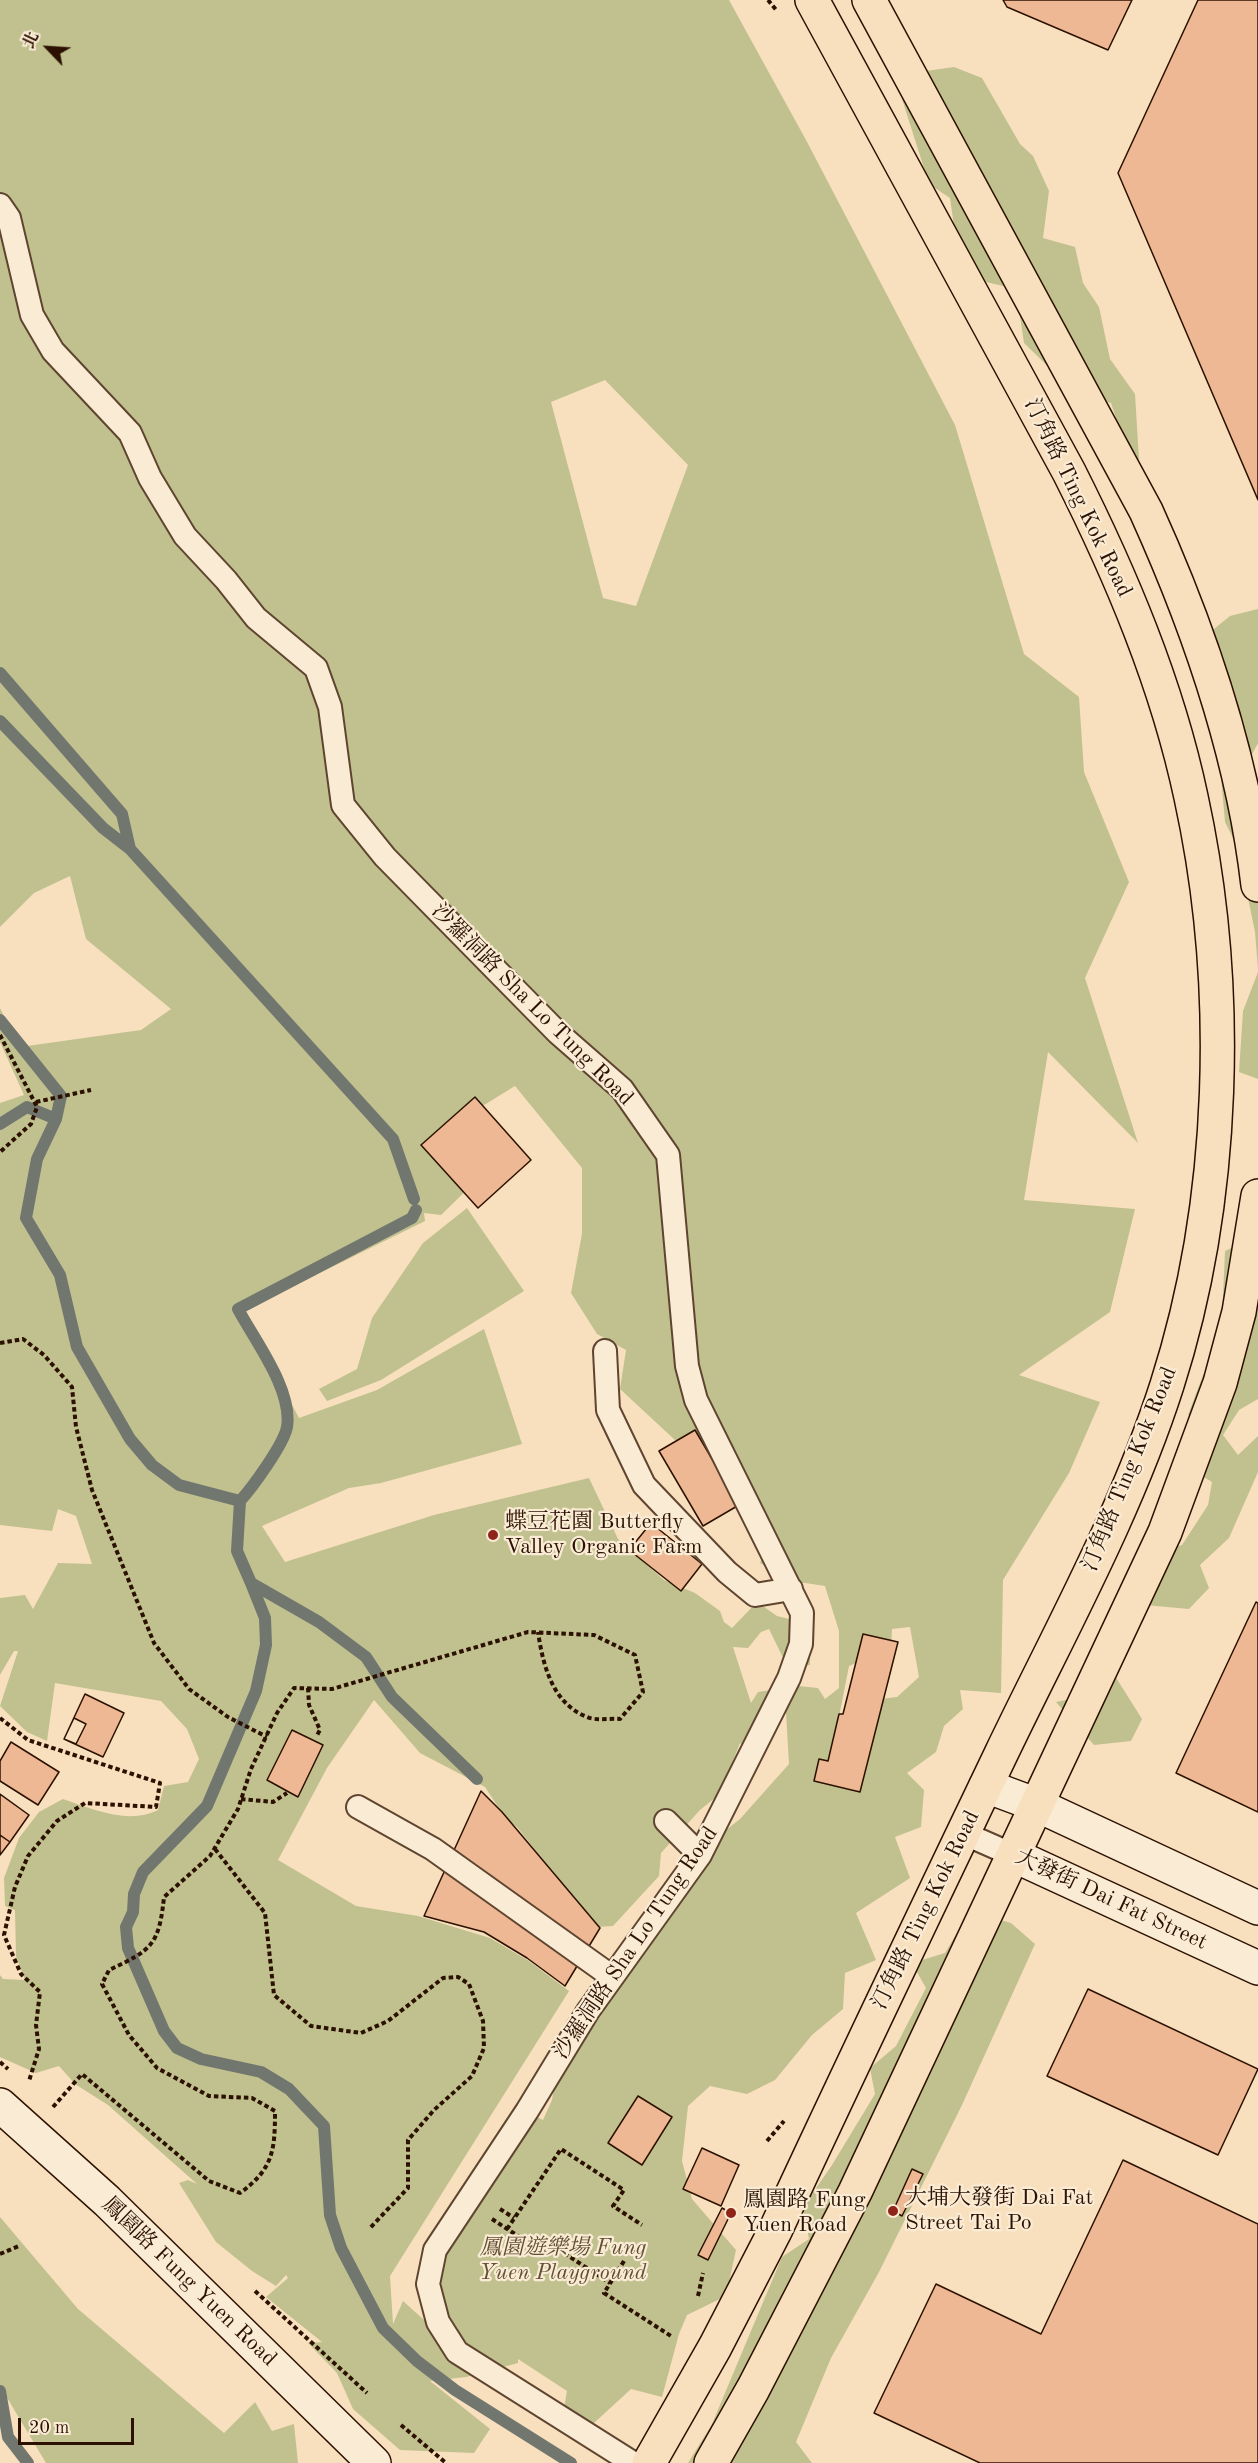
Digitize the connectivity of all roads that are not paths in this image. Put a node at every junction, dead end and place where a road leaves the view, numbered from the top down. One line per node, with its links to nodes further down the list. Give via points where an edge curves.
1 (812, 0): 8 (main road, 汀角路 Ting Kok Road, via 1069,472 1131,604 1172,724 1191,795 1215,959 1211,1157 1195,1275 1167,1385 1113,1520)
2 (869, 0): 4 (main road, via 1140,501 1173,570 1217,698 1239,782)
3 (0, 205): 7 (lane, 沙羅洞路 Sha Lo Tung Road, via 9,218 32,315 53,351 130,433 150,478 185,536 256,618 316,668 330,707 343,805 385,857 558,1034 622,1089 668,1155 687,1366 696,1400)
4 (1258, 885)
5 (1258, 1196): 9 (main road, via 1239,1312 1197,1451 1165,1532)
6 (605, 1351): 7 (lane, via 608,1410 644,1485 755,1595)
7 (791, 1589): 13 (lane, 沙羅洞路 Sha Lo Tung Road, via 802,1613 801,1644 789,1678)
8 (986, 1786): 9 (street); 12 (main road, 汀角路 Ting Kok Road)
9 (1037, 1805): 14 (main road); 15 (street)
10 (358, 1807): 17 (lane, via 433,1849)
11 (666, 1821): 13 (lane)
12 (963, 1833): 14 (lane, 大發街 Dai Fat Street); 21 (main road, 汀角路 Ting Kok Road, via 775,2231)
13 (700, 1855): 17 (lane, 沙羅洞路 Sha Lo Tung Road)
14 (1013, 1855): 16 (street, 大發街 Dai Fat Street); 22 (main road, via 855,2192)
15 (1258, 1908)
16 (1258, 1968)
17 (611, 1977): 20 (lane, 沙羅洞路 Sha Lo Tung Road, via 435,2250 428,2284 438,2322 457,2352)
18 (0, 2105): 19 (street, 鳳園路 Fung Yuen Road, via 107,2200)
19 (375, 2463)
20 (633, 2463)
21 (649, 2463)
22 (711, 2463)

